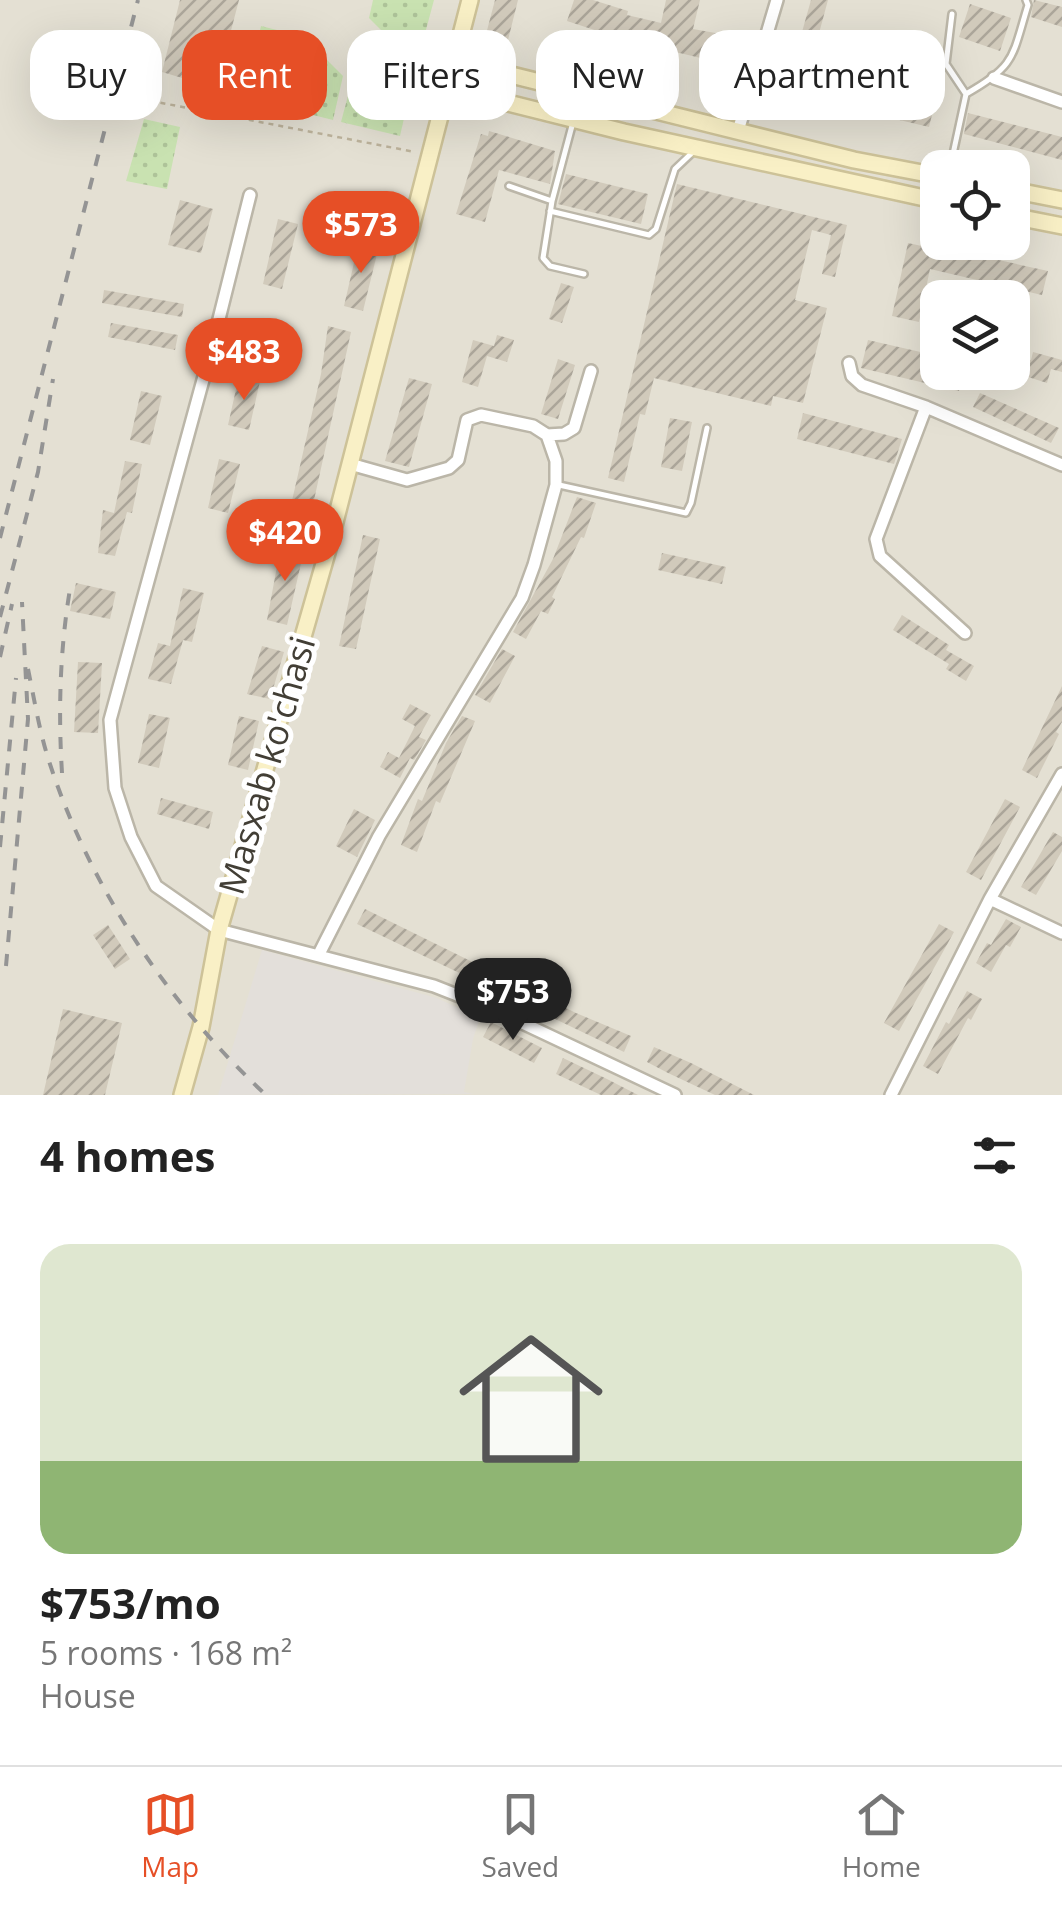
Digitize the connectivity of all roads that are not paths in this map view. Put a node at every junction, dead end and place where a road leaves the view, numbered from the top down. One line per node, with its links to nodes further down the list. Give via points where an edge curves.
1 (470, 0): 5 (main road)
2 (777, 0): 13 (street)
3 (1026, 0): 7 (lane, via 1010,64)
4 (952, 14): 8 (lane, via 946,64)
5 (463, 30)
6 (516, 76): 13 (main road)
7 (994, 78): 8 (lane); 9 (street)
8 (966, 94): 15 (lane)
9 (1062, 102)
10 (440, 120): 32 (main road, Masxab ko'chasi)
11 (574, 120): 22 (lane)
12 (578, 120): 14 (main road)
13 (738, 131): 16 (main road)
14 (697, 148): 20 (main road); 23 (lane, via 676,169 649,236)
15 (954, 150)
16 (920, 172)
17 (509, 186): 22 (lane)
18 (1030, 194): 21 (main road)
19 (250, 195): 38 (street, via 110,720 114,788 156,886)
20 (920, 197)
21 (1062, 200)
22 (552, 201): 23 (lane)
23 (550, 210): 26 (lane, via 542,258)
24 (1030, 220): 25 (main road)
25 (1062, 226)
26 (584, 274)
27 (849, 362): 29 (street, via 862,384)
28 (591, 371): 31 (street, via 574,428)
29 (926, 407): 33 (street); 35 (street, via 876,539 880,556)
30 (708, 428): 34 (lane, via 686,513)
31 (547, 436): 32 (street, via 533,426 481,414 468,420 458,460 449,468 407,480); 34 (street)
32 (350, 464): 38 (main road, Masxab ko'chasi)
33 (1062, 466)
34 (556, 485): 40 (street, via 522,598 379,836)
35 (965, 633)
36 (1062, 774): 37 (street)
37 (990, 899): 39 (street); 43 (street)
38 (219, 930): 40 (street); 41 (main road, Masxab ko'chasi)
39 (1062, 933)
40 (320, 954): 42 (street, via 496,1010)
41 (182, 1095)
42 (675, 1095)
43 (891, 1095)

